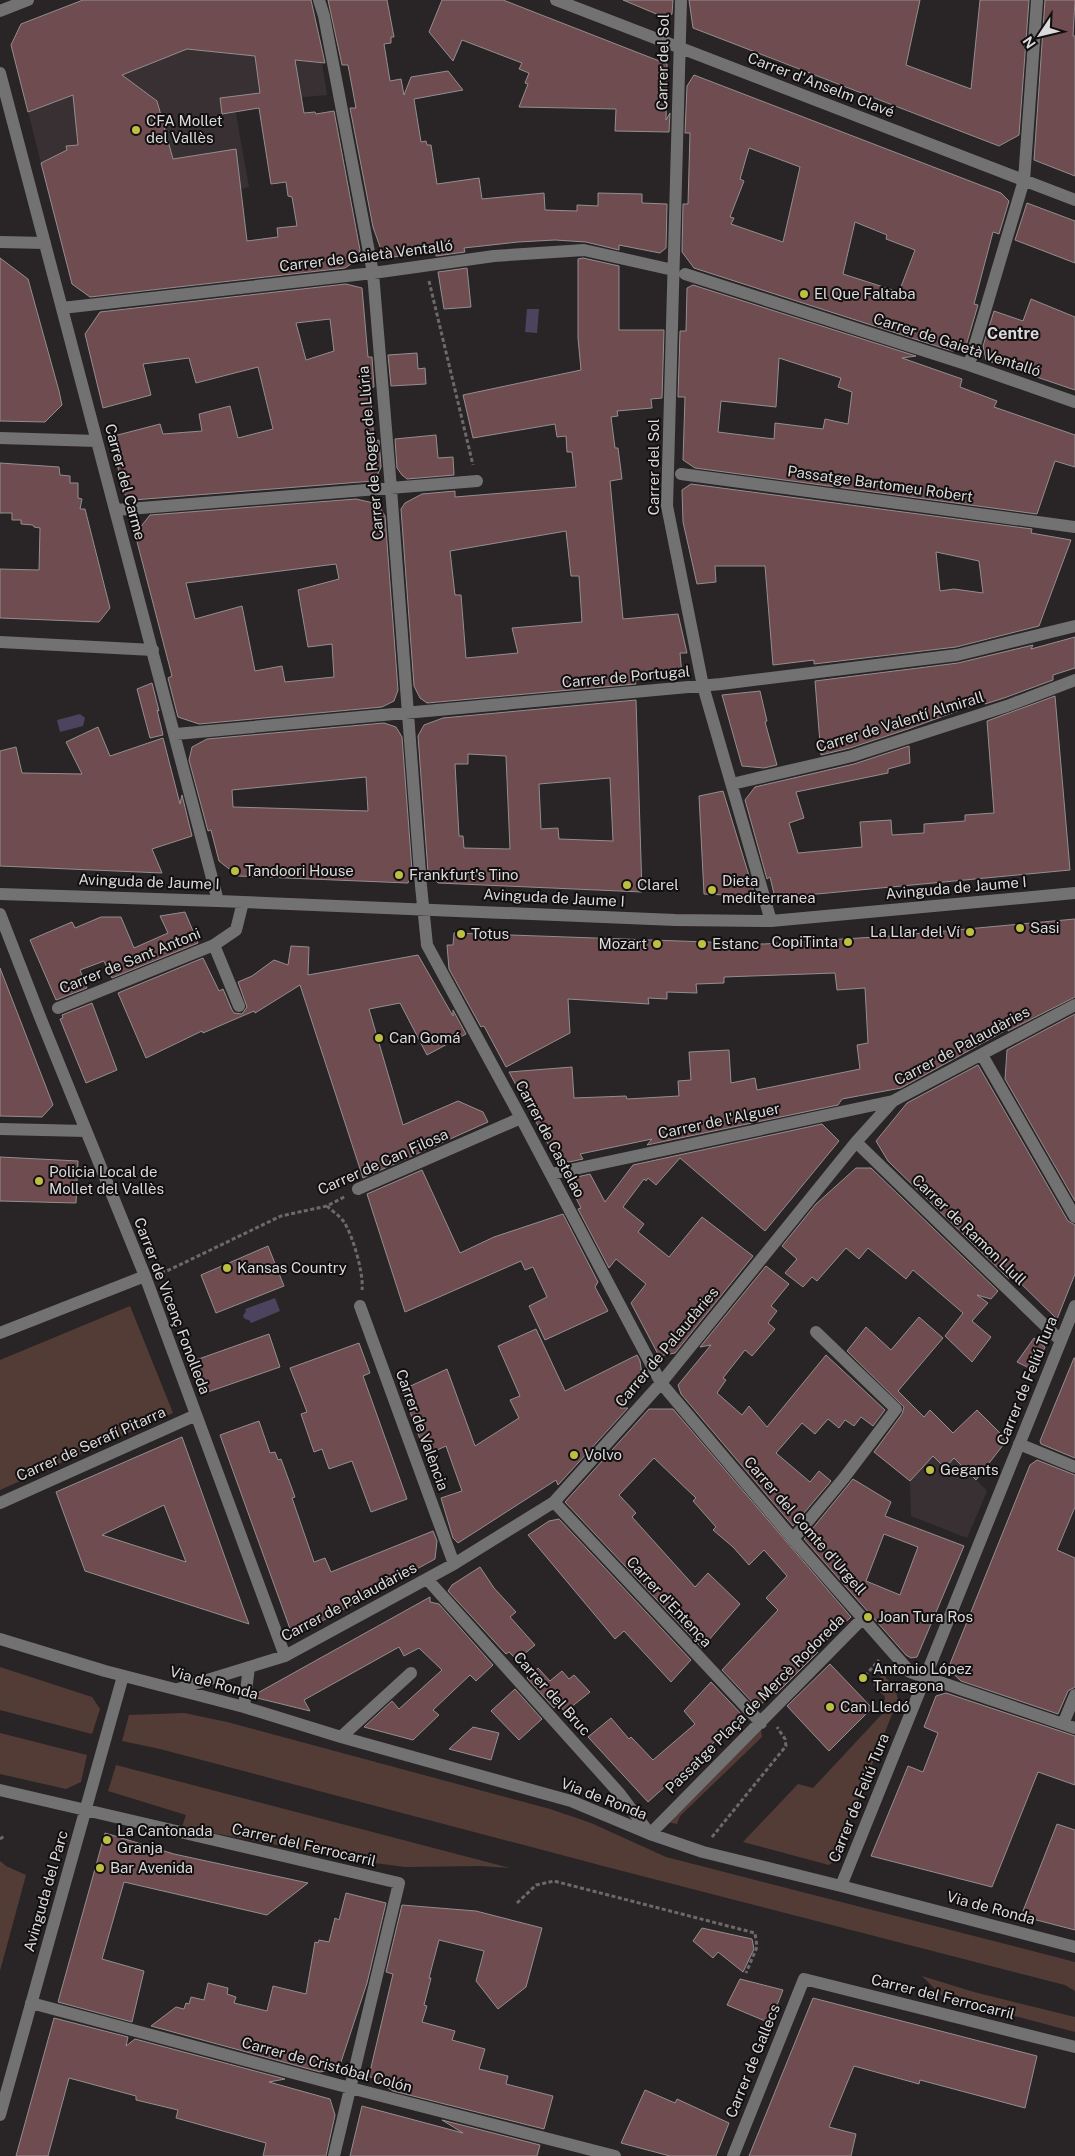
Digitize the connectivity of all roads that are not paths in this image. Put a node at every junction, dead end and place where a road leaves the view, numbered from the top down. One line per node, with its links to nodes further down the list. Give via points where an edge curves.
1 (28, 0): 6 (street)
2 (319, 0): 14 (street, Carrer de Roger de Llúria)
3 (556, 0): 7 (street, Carrer d'Anselm Clavé)
4 (681, 0): 7 (street, Carrer del Sol)
5 (1037, 0): 9 (street)
6 (0, 11)
7 (680, 48): 9 (street, Carrer d'Anselm Clavé); 13 (street, Carrer del Sol)
8 (0, 73): 12 (street, Carrer del Carme)
9 (1024, 180): 10 (street, Carrer d'Anselm Clavé); 16 (street)
10 (1075, 200)
11 (0, 242): 12 (street)
12 (45, 244): 15 (street, Carrer del Carme)
13 (679, 272): 14 (street, Carrer de Gaietà Ventalló, via 584,250 494,256); 16 (street, Carrer de Gaietà Ventalló); 29 (street, Carrer del Sol, via 667,506)
14 (373, 273): 15 (street, Carrer de Gaietà Ventalló); 22 (street, Carrer de Roger de Llúria)
15 (62, 308): 19 (street, Carrer del Carme)
16 (969, 365): 17 (street, Carrer de Gaietà Ventalló)
17 (1075, 402)
18 (0, 438): 19 (street)
19 (97, 441): 23 (street, Carrer del Carme)
20 (681, 474): 24 (street, Passatge Bartomeu Robert)
21 (476, 477): 22 (street)
22 (391, 489): 23 (street); 30 (street, Carrer de Roger de Llúria)
23 (116, 510): 27 (street, Carrer del Carme)
24 (1075, 527)
25 (1075, 626): 29 (street, Carrer de Portugal, via 956,655)
26 (0, 642): 27 (street)
27 (153, 650): 31 (street, Carrer del Carme)
28 (1075, 680): 32 (street, Carrer de Valentí Almirall, via 1007,706 852,756)
29 (703, 686): 30 (street, Carrer de Portugal); 32 (street, Carrer del Sol)
30 (407, 713): 31 (street, Carrer de Portugal); 37 (street, Carrer de Roger de Llúria)
31 (176, 734): 35 (street, Carrer del Carme)
32 (732, 784): 39 (street, Carrer del Sol)
33 (1075, 893): 39 (street, Avinguda de Jaume I)
34 (0, 894): 35 (street, Avinguda de Jaume I)
35 (218, 900): 36 (street, Avinguda de Jaume I)
36 (243, 902): 37 (street, Avinguda de Jaume I); 40 (street, Carrer de Sant Antoni, via 236,930)
37 (422, 908): 39 (street, Avinguda de Jaume I, via 675,920); 46 (street, Carrer de Castelao, via 427,945)
38 (0, 914): 48 (street, Carrer de Vicenç Fonolleda)
39 (771, 921)
40 (214, 945): 42 (street, Carrer de Sant Antoni); 43 (street, Carrer de Sant Antoni)
41 (1075, 1005): 44 (street, Carrer de Palaudàries)
42 (240, 1006)
43 (58, 1008)
44 (982, 1054): 45 (street, Carrer de Palaudàries); 52 (street)
45 (893, 1100): 49 (street, Carrer de Palaudàries); 50 (street, Carrer de l'Alguer)
46 (522, 1118): 50 (street, Carrer de Castelao); 51 (street, Carrer de Can Filosa)
47 (0, 1129): 48 (street)
48 (86, 1131): 53 (street, Carrer de Vicenç Fonolleda)
49 (856, 1142): 58 (street, Carrer de Ramon Llull); 59 (street, Carrer de Palaudàries)
50 (551, 1174): 59 (street, Carrer de Castelao)
51 (358, 1189)
52 (1075, 1217)
53 (146, 1276): 57 (street); 60 (street, Carrer de Vicenç Fonolleda)
54 (360, 1306): 66 (street, Carrer de València)
55 (1075, 1306): 58 (street, Carrer de Feliú Tura)
56 (816, 1332): 65 (street, via 896,1409)
57 (0, 1333)
58 (1061, 1341): 61 (street, Carrer de Feliú Tura)
59 (661, 1383): 63 (street, Carrer de Palaudàries); 65 (street, Carrer del Comte d'Urgell)
60 (196, 1415): 64 (street, Carrer de Serafí Pitarra); 70 (street, Carrer de Vicenç Fonolleda)
61 (1019, 1444): 62 (street); 74 (street, Carrer de Feliú Tura)
62 (1075, 1467)
63 (554, 1502): 66 (street, Carrer de Palaudàries); 78 (street, Carrer d'Entença)
64 (0, 1503)
65 (793, 1539): 68 (street, Carrer del Comte d'Urgell)
66 (454, 1564): 67 (street, Carrer de Palaudàries)
67 (427, 1579): 70 (street, Carrer de Palaudàries); 83 (street, Carrer del Bruc, via 620,1794)
68 (863, 1618): 74 (street, Carrer del Comte d'Urgell, via 910,1672); 78 (street, Passatge Plaça de Mercè Rodoreda)
69 (0, 1639): 73 (street, Via de Ronda)
70 (285, 1656): 71 (street, Carrer de Palaudàries)
71 (249, 1667): 75 (street, Carrer de Palaudàries); 77 (street)
72 (411, 1674): 80 (street)
73 (122, 1676): 75 (street, Via de Ronda); 82 (street, Avinguda del Parc)
74 (924, 1677): 79 (street, Carrer del Comte d'Urgell); 84 (street, Carrer de Feliú Tura)
75 (178, 1689): 77 (street, Via de Ronda)
76 (1075, 1695): 79 (street)
77 (244, 1707): 80 (street, Via de Ronda)
78 (761, 1723): 83 (street, Passatge Plaça de Mercè Rodoreda)
79 (1069, 1726)
80 (342, 1737): 83 (street, Via de Ronda, via 571,1801)
81 (0, 1790): 82 (street, Carrer del Ferrocarril)
82 (85, 1810): 87 (street, Avinguda del Parc); 89 (street, Carrer del Ferrocarril, via 399,1884)
83 (650, 1834): 84 (street, Via de Ronda, via 702,1852)
84 (841, 1886): 85 (street, Via de Ronda)
85 (1075, 1947)
86 (804, 1978): 88 (street, Carrer del Ferrocarril); 93 (street, Carrer de Gallecs)
87 (31, 2003): 89 (street, Carrer de Cristóbal Colón); 90 (street, Avinguda del Parc)
88 (1075, 2047)
89 (350, 2088): 91 (street); 92 (street, Carrer de Cristóbal Colón)
90 (0, 2115)
91 (334, 2156)
92 (615, 2156)
93 (733, 2156)

